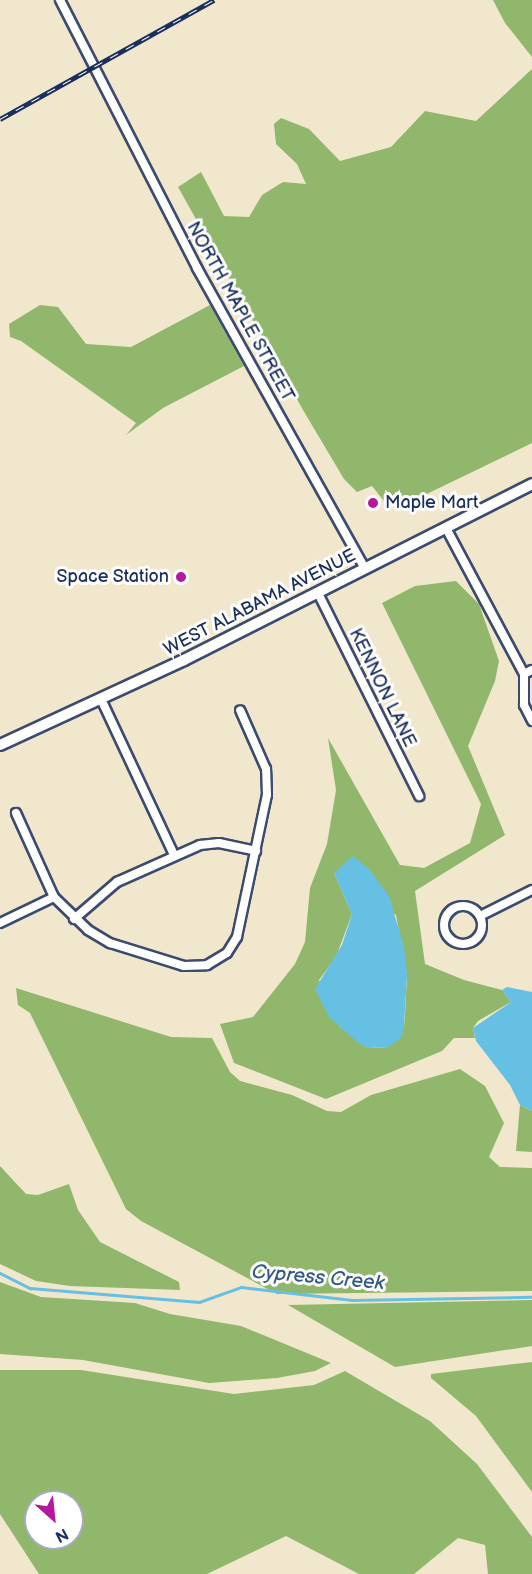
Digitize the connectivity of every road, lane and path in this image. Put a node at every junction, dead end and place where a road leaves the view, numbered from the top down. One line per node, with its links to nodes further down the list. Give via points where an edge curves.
1 (60, 0): 4 (street, NORTH MAPLE STREET, via 197,268)
2 (532, 484): 3 (main road, WEST ALABAMA AVENUE)
3 (446, 528): 4 (main road, WEST ALABAMA AVENUE); 7 (street)
4 (365, 568): 5 (main road, WEST ALABAMA AVENUE)
5 (318, 592): 8 (main road, WEST ALABAMA AVENUE); 12 (street, KENNON LANE)
6 (532, 670): 7 (street)
7 (524, 674): 10 (street, via 524,705)
8 (101, 699): 11 (main road, WEST ALABAMA AVENUE); 15 (street)
9 (240, 710): 14 (street, via 266,776 267,795)
10 (532, 721)
11 (0, 745)
12 (419, 796)
13 (16, 813): 17 (street)
14 (256, 851): 15 (street, via 209,843); 19 (street, via 234,946 207,965 184,966 110,943)
15 (174, 855): 19 (street, via 117,882)
16 (532, 890): 18 (street)
17 (54, 897): 19 (street); 20 (street)
18 (480, 916): 18 (street, via 471,908 454,908 444,923 447,935 457,943 470,943 482,929)
19 (74, 919)
20 (0, 923)

